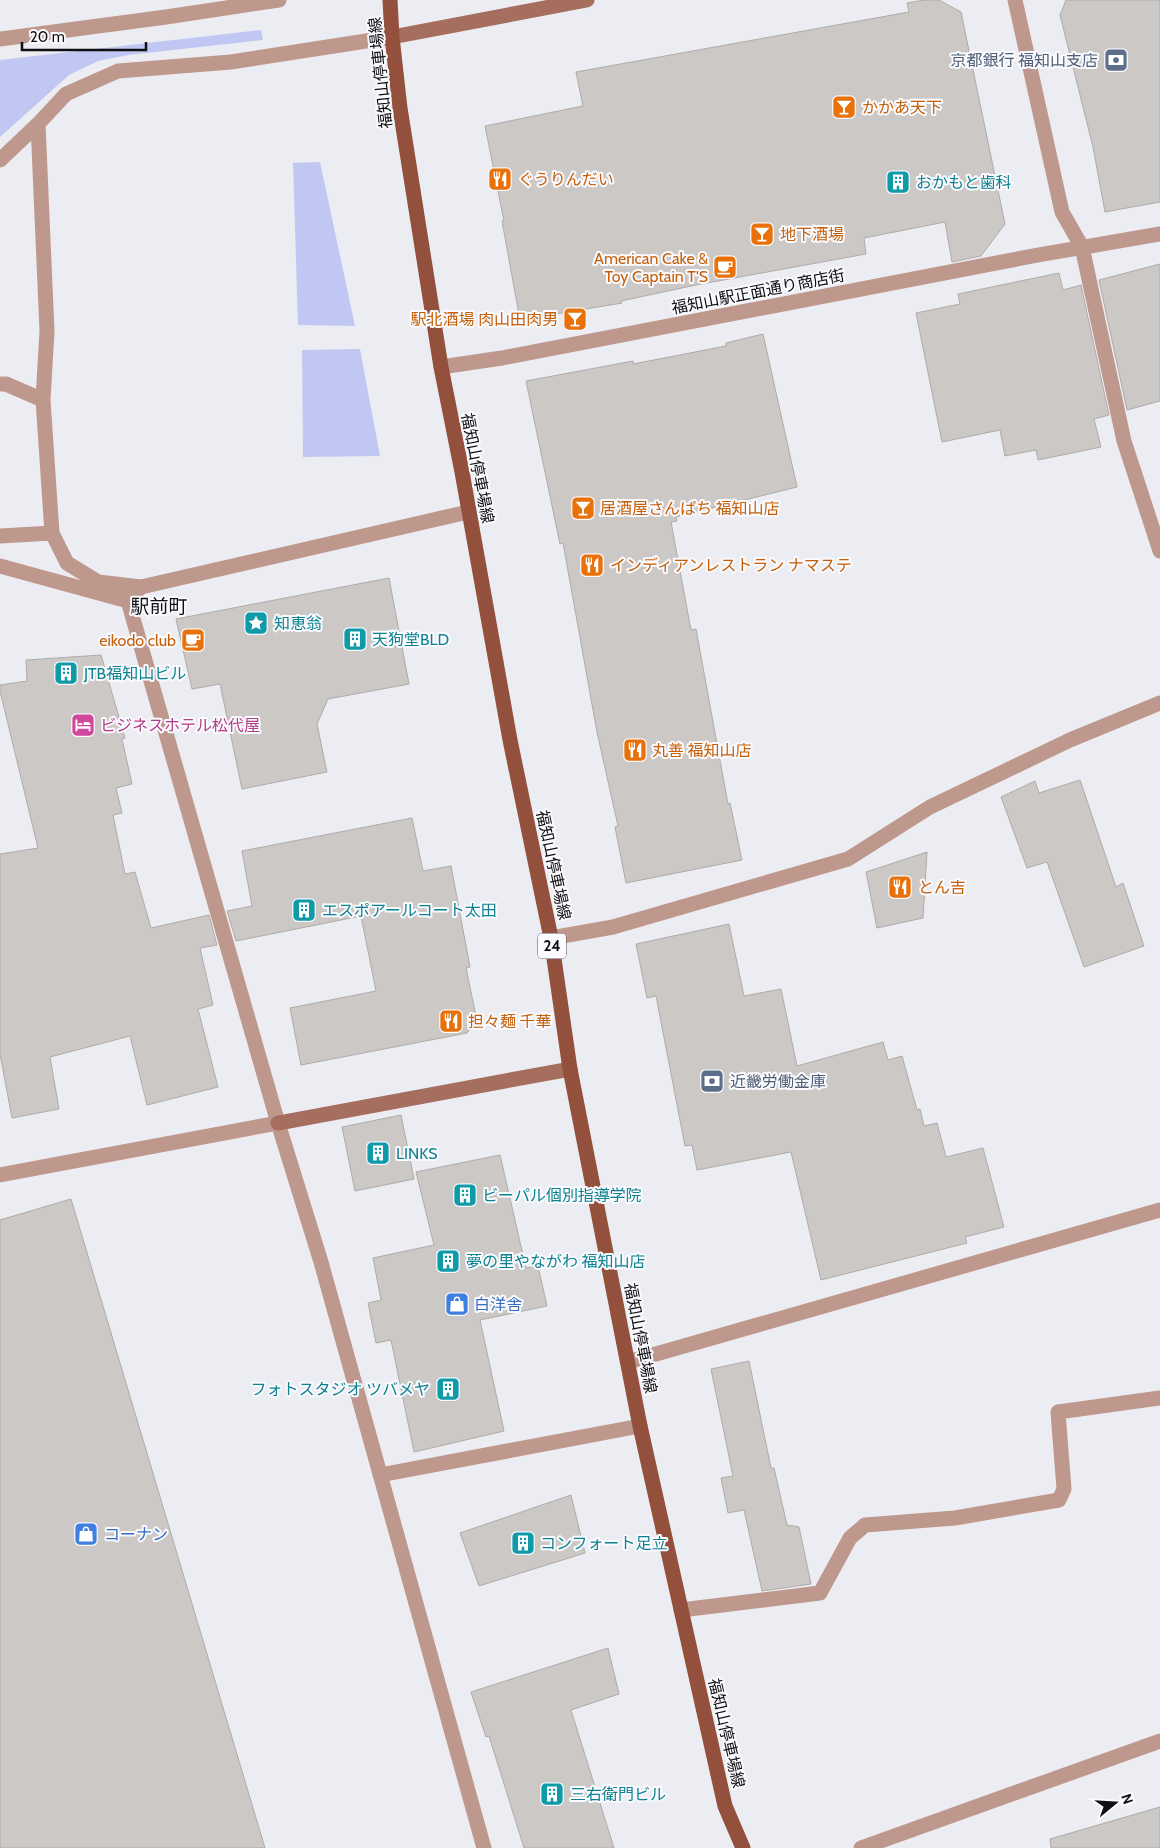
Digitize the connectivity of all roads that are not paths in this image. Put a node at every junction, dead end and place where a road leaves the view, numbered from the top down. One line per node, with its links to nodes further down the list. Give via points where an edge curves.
1 (278, 0): 6 (street)
2 (390, 0): 5 (main road, 福知山停車場線 / 24)
3 (587, 0): 5 (street)
4 (1015, 0): 10 (street, via 1062,212)
5 (392, 37): 7 (street, via 231,62 118,71 66,94); 11 (main road, 福知山停車場線 / 24)
6 (0, 39)
7 (38, 124): 8 (street); 13 (street, via 47,331)
8 (0, 160)
9 (1160, 234): 10 (street, 福知山駅正面通り商店街)
10 (1082, 248): 11 (street, 福知山駅正面通り商店街); 17 (street, via 1124,440)
11 (441, 368): 14 (main road, 福知山停車場線 / 24)
12 (0, 384): 13 (street)
13 (44, 400): 15 (street)
14 (468, 512): 19 (street); 22 (main road, 福知山停車場線 / 24)
15 (52, 533): 16 (street); 19 (street, via 67,563 98,582)
16 (0, 536)
17 (1160, 550)
18 (0, 566): 20 (street)
19 (141, 587): 20 (street)
20 (128, 601): 24 (street)
21 (1160, 703): 22 (street, via 1070,740 930,807 848,859 613,927)
22 (551, 938): 23 (main road, 福知山停車場線 / 24)
23 (570, 1069): 24 (street); 27 (main road, 福知山停車場線 / 24)
24 (278, 1123): 25 (street); 30 (street)
25 (0, 1175)
26 (1160, 1210): 27 (street)
27 (628, 1362): 29 (main road, 福知山停車場線 / 24)
28 (1160, 1398): 31 (street, via 1058,1412 1064,1489 1059,1500 955,1518 865,1525 850,1538 820,1593)
29 (640, 1426): 30 (street); 31 (main road, 福知山停車場線 / 24)
30 (380, 1475): 33 (street)
31 (681, 1610): 34 (main road, 福知山停車場線 / 24, via 725,1806)
32 (1160, 1741): 35 (street)
33 (484, 1848)
34 (743, 1848)
35 (861, 1848)

